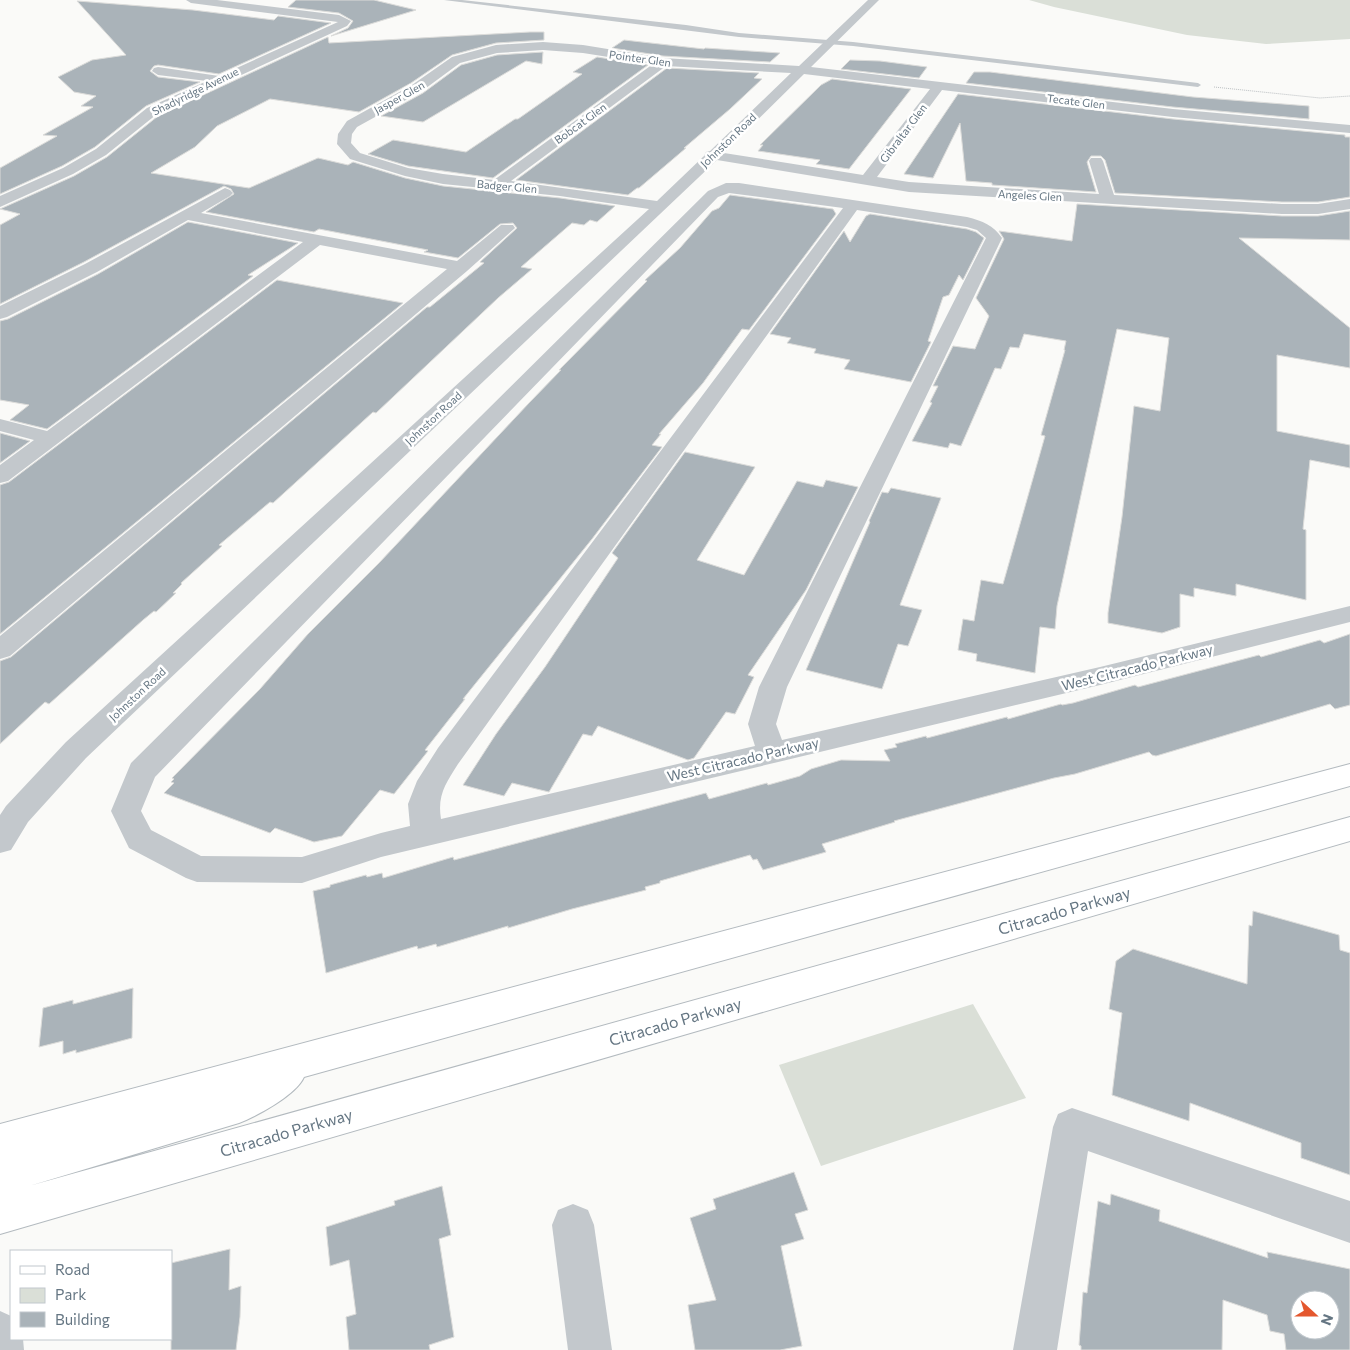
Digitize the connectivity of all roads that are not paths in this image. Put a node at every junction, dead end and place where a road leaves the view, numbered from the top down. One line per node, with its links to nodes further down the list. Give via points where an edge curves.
1 (191, 0): 11 (street, Shadyridge Avenue, via 345,21)
2 (447, 0): 5 (lane)
3 (511, 0): 5 (lane)
4 (874, 0): 6 (street, Johnston Road)
5 (498, 6): 6 (lane, via 780,40)
6 (831, 42): 9 (street, Johnston Road); 13 (lane)
7 (480, 52): 8 (street, Pointer Glen, via 543,46); 16 (street, Jasper Glen, via 456,60 417,88 352,124 345,134 344,144)
8 (663, 62): 9 (street, Pointer Glen); 19 (street, Bobcat Glen)
9 (801, 70): 12 (street, Tecate Glen); 15 (street, Johnston Road)
10 (158, 71): 11 (street)
11 (218, 79): 22 (street, Shadyridge Avenue, via 152,111 101,152 68,171)
12 (939, 85): 14 (street, Tecate Glen, via 1173,113); 18 (street, Gibraltar Glen)
13 (1198, 85)
14 (1350, 129)
15 (712, 155): 18 (street, Angeles Glen); 25 (street, Johnston Road)
16 (355, 156): 19 (street, Badger Glen, via 405,172)
17 (1096, 161): 21 (street)
18 (867, 180): 21 (street, Angeles Glen, via 940,189)
19 (497, 185): 25 (street, Badger Glen, via 560,190)
20 (225, 193): 26 (street)
21 (1108, 199): 24 (street, Angeles Glen, via 1318,210)
22 (0, 202)
23 (853, 204): 36 (street, via 973,223 989,229 994,238 772,687 762,724); 39 (street, via 448,756 432,781 423,804); 39 (street, West Citracado Parkway, via 739,188 726,188 713,194 142,771 126,811 140,839 197,870 302,870)
24 (1350, 204)
25 (661, 206): 40 (street, Johnston Road, via 76,750 17,814)
26 (186, 215): 28 (street); 30 (street, via 91,268)
27 (507, 228): 29 (street)
28 (316, 240): 29 (street); 32 (street)
29 (462, 267): 35 (street)
30 (0, 313)
31 (0, 425): 32 (street)
32 (50, 438): 33 (street)
33 (0, 476)
34 (1350, 614): 36 (street, West Citracado Parkway)
35 (0, 650)
36 (772, 752): 39 (street, West Citracado Parkway)
37 (1350, 774): 41 (main road)
38 (1350, 829): 44 (main road, Citracado Parkway)
39 (427, 834)
40 (0, 841)
41 (310, 1060): 42 (main road); 43 (main road, via 239,1105 20,1168)
42 (0, 1143)
43 (0, 1182)
44 (0, 1214)
45 (1350, 1222): 50 (street, via 1072,1127)
46 (573, 1225): 49 (street)
47 (0, 1333): 48 (street)
48 (2, 1350)
49 (590, 1350)
50 (1035, 1350)

